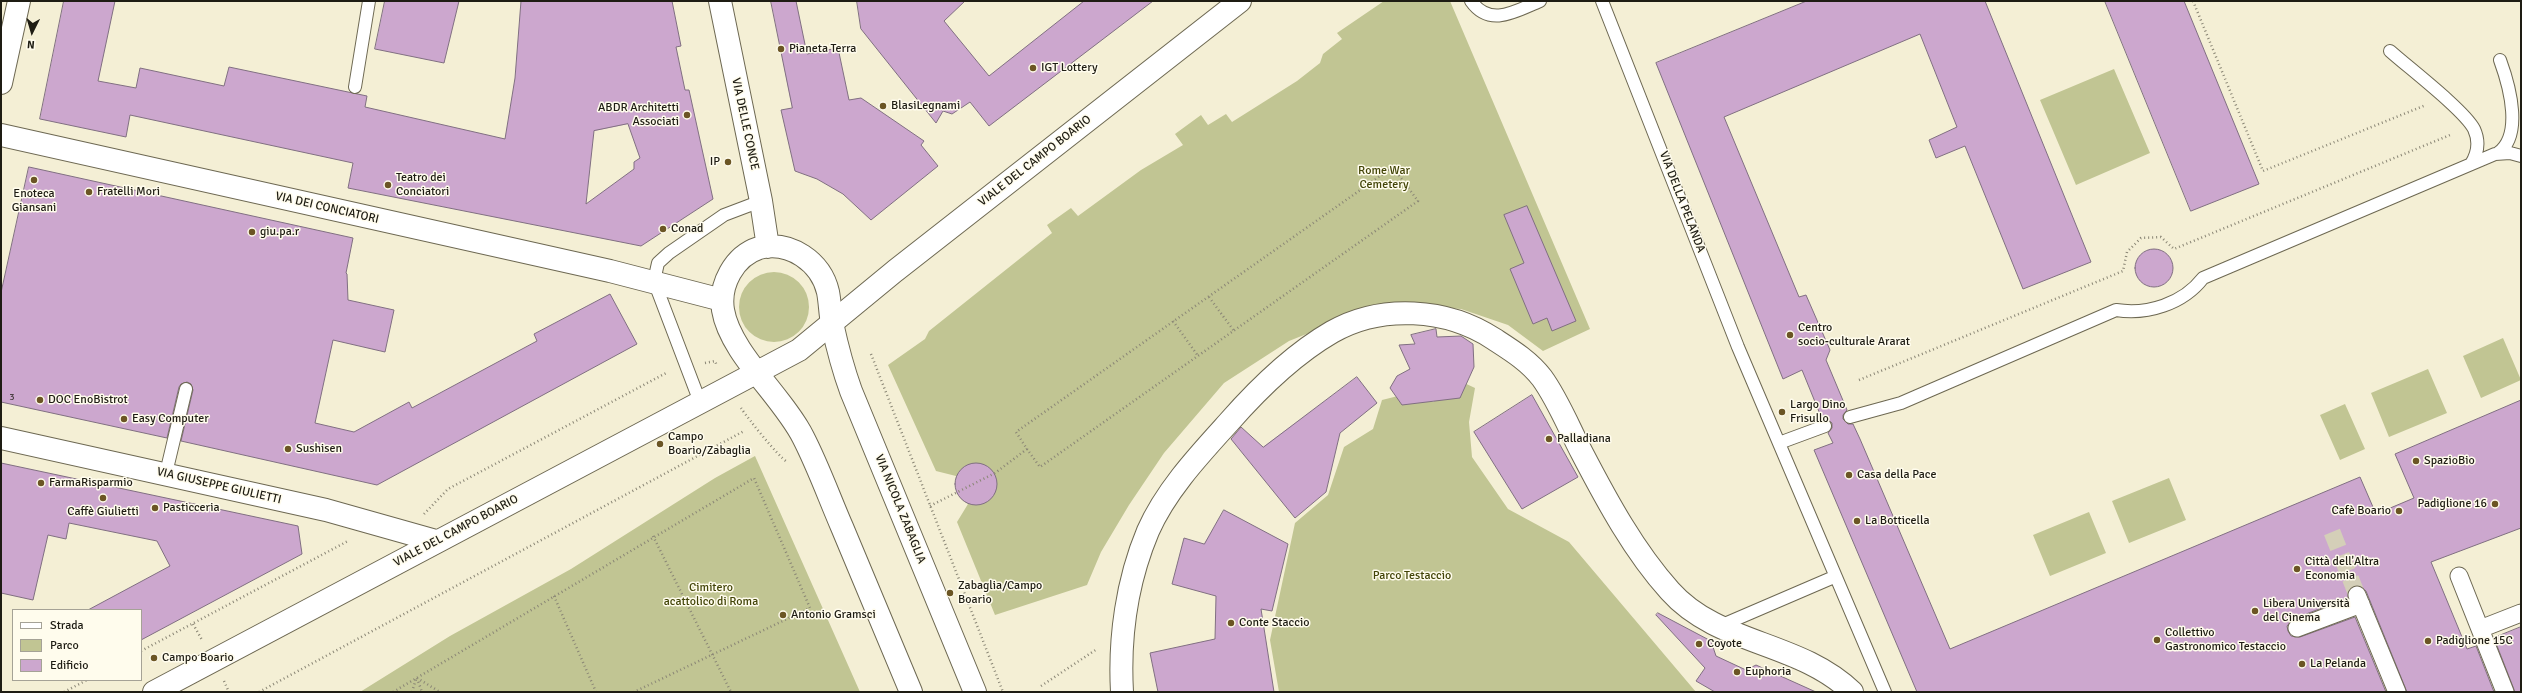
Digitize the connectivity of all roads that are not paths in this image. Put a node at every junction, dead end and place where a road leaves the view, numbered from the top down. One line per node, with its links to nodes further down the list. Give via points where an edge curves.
1 (19, 1): 11 (street)
2 (369, 1): 12 (lane)
3 (720, 1): 17 (street, VIA DELLE CONCE)
4 (1240, 1): 8 (street, VIALE DEL CAMPO BOARIO)
5 (1471, 1): 6 (lane, via 1486,15 1495,17 1510,14)
6 (1540, 1)
7 (1602, 1): 28 (lane, VIA DELLA PELANDA, via 1738,347)
8 (1218, 10): 21 (street, VIALE DEL CAMPO BOARIO)
9 (2390, 51): 16 (lane, via 2468,121 2478,142 2477,154)
10 (2500, 60): 14 (lane, via 2520,114 2520,126 2517,139 2509,149)
11 (1, 83)
12 (355, 87)
13 (1, 135): 19 (street, VIA DEI CONCIATORI)
14 (2495, 154): 15 (lane); 16 (lane)
15 (2521, 156)
16 (2471, 164): 25 (lane, via 2203,278 2189,292 2166,305 2140,311 2116,310 1900,403)
17 (761, 201): 18 (street, VIA DELLE CONCE); 19 (lane, via 724,215 669,253 658,263)
18 (768, 247): 20 (street, via 750,252 735,265 726,280); 21 (street, via 795,252 815,266 828,291)
19 (654, 281): 20 (street, VIA DEI CONCIATORI); 24 (lane)
20 (722, 300): 22 (street, via 723,311 732,334)
21 (832, 322): 22 (street, via 799,350); 39 (street, VIA NICOLA ZABAGLIA, via 851,391)
22 (758, 372): 24 (street, VIALE DEL CAMPO BOARIO); 38 (street, via 798,428 807,445)
23 (186, 389): 29 (lane)
24 (700, 402): 30 (street, VIALE DEL CAMPO BOARIO)
25 (1850, 417)
26 (1825, 426): 28 (lane)
27 (1, 438): 29 (street, VIA GIUSEPPE GIULIETTI)
28 (1779, 443): 32 (lane)
29 (166, 473): 30 (street, VIA GIUSEPPE GIULIETTI, via 326,510)
30 (436, 540): 37 (street, VIALE DEL CAMPO BOARIO)
31 (2459, 576): 36 (street)
32 (1834, 577): 34 (lane); 42 (lane)
33 (2521, 613): 36 (street)
34 (1719, 627): 40 (street, via 1685,606 1670,591 1638,548 1608,500 1549,389 1528,363 1476,328 1445,316 1421,313 1370,318 1333,332 1288,366 1232,418 1182,476 1149,529 1137,563 1124,631); 41 (street, via 1814,663 1841,681)
35 (2298, 628): 43 (street, via 2359,600)
36 (2480, 629): 44 (street)
37 (154, 692)
38 (911, 692)
39 (975, 692)
40 (1122, 692)
41 (1852, 692)
42 (1884, 692)
43 (2397, 692)
44 (2505, 692)

